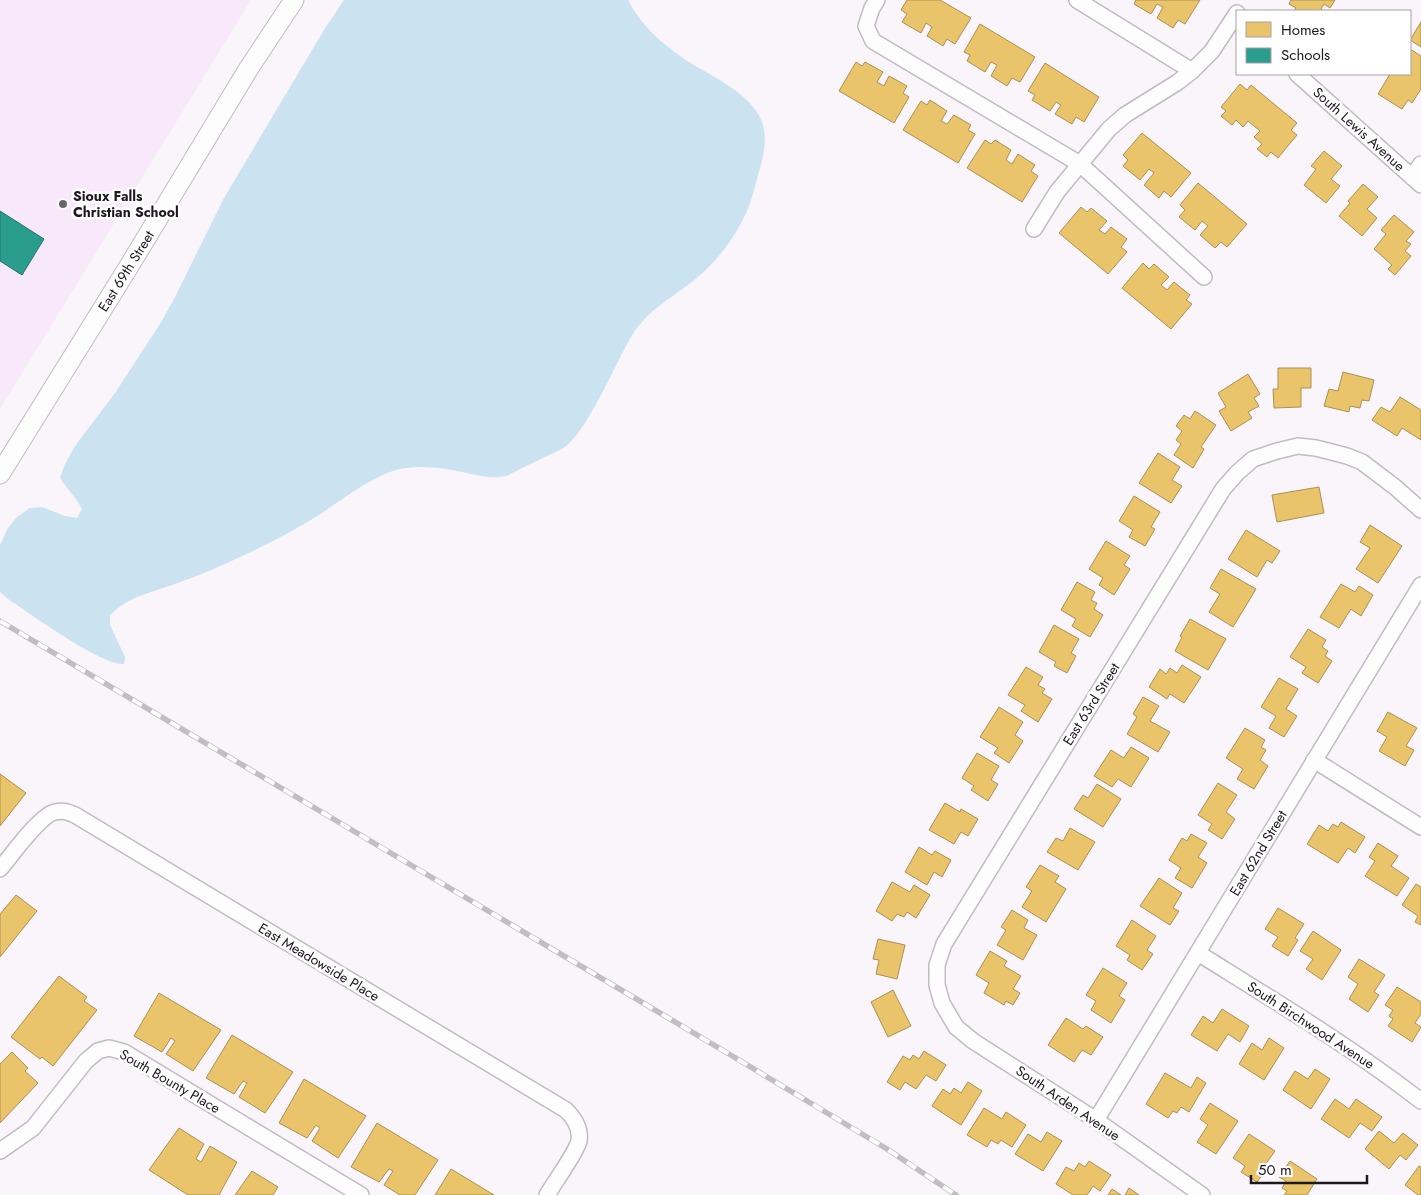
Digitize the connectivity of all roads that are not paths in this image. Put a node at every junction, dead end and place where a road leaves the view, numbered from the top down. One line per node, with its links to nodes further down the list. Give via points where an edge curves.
1 (280, 0): 6 (main road, East 69th Street)
2 (294, 0): 6 (main road, East 69th Street)
3 (877, 0): 9 (street, via 866,26 873,41)
4 (1077, 0): 7 (street)
5 (1236, 19): 7 (street)
6 (249, 68): 14 (main road, East 69th Street)
7 (1192, 71): 9 (street, via 1125,115)
8 (1298, 75): 11 (street, South Lewis Avenue)
9 (1080, 164): 12 (street, via 1057,192); 13 (street)
10 (1421, 164): 11 (street)
11 (1416, 181)
12 (1034, 229)
13 (1204, 277)
14 (0, 474)
15 (1421, 510): 21 (street, East 63rd Street, via 1362,462 1316,448 1298,446 1277,451 1253,459 1237,473 1223,489 944,944 937,965 937,985)
16 (1421, 585): 17 (street, East 62nd Street)
17 (1314, 760): 18 (street); 20 (street, East 62nd Street)
18 (1421, 827)
19 (0, 869): 26 (street, East Meadowside Place, via 42,820 53,812 64,811 83,820 566,1110 573,1117 579,1141)
20 (1198, 952): 22 (street, South Birchwood Avenue, via 1320,1028); 23 (street, East 62nd Street)
21 (942, 1003): 23 (street, South Arden Avenue, via 956,1027 973,1040)
22 (1421, 1100)
23 (1096, 1120): 27 (street, South Arden Avenue)
24 (0, 1151): 25 (street, South Bounty Place, via 33,1128 86,1061 98,1051 109,1048 124,1052)
25 (361, 1195)
26 (547, 1195)
27 (1202, 1195)

